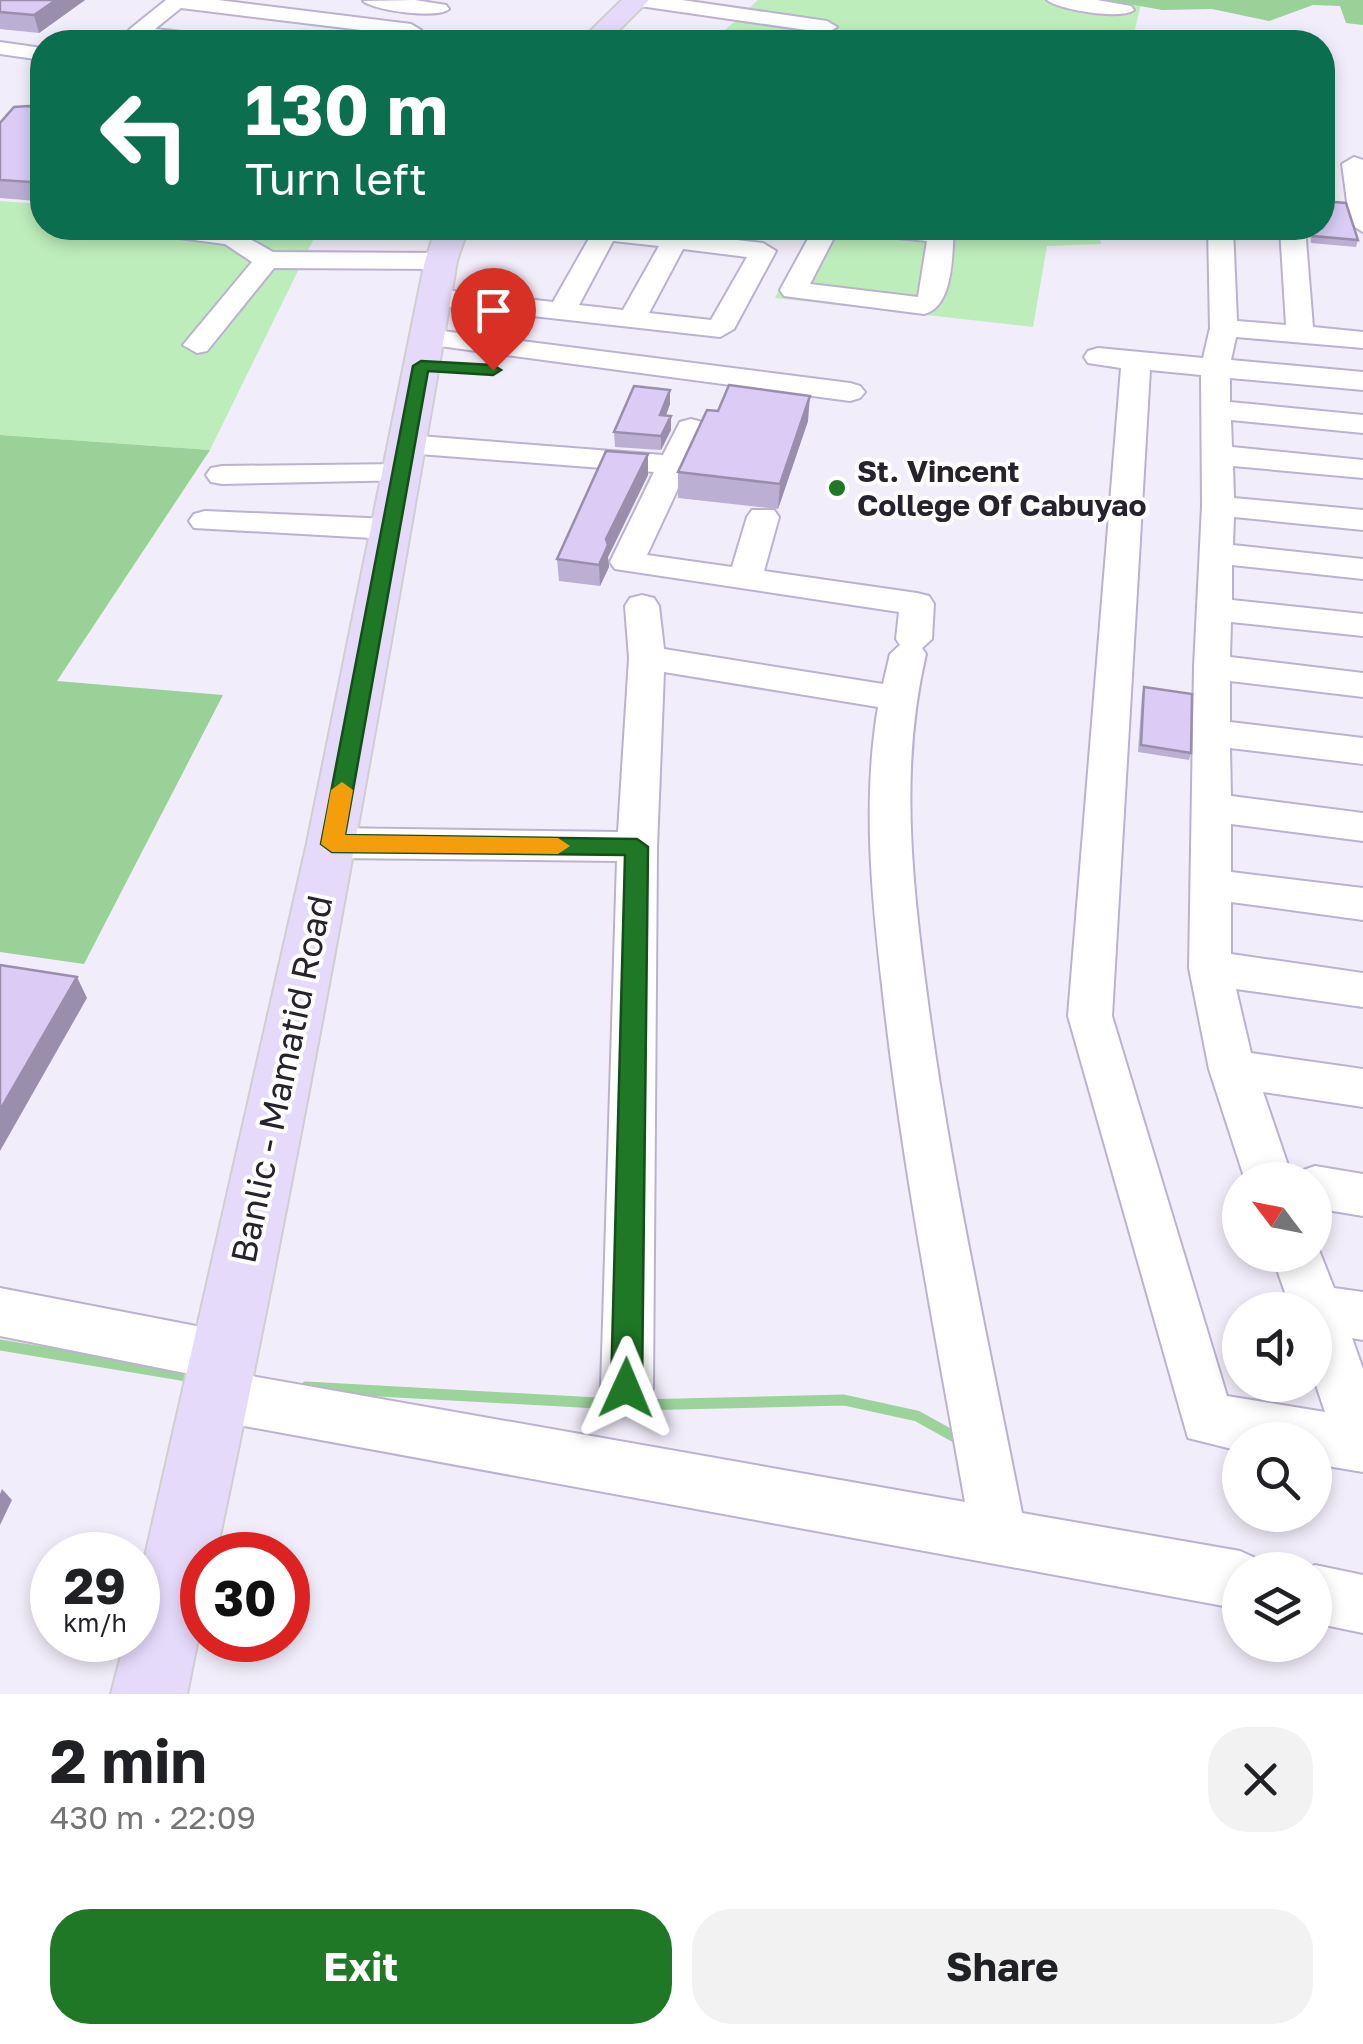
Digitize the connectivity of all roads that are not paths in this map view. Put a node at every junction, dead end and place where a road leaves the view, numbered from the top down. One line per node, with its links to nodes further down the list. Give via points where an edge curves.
1 (177, 0): 7 (street); 8 (street)
2 (366, 0): 9 (street, via 439,9)
3 (639, 0): 6 (street); 10 (main road)
4 (1056, 0): 5 (street)
5 (1123, 12)
6 (827, 27)
7 (140, 30)
8 (366, 30)
9 (412, 30)
10 (605, 30)
11 (0, 45): 12 (street)
12 (30, 49)
13 (1359, 165): 14 (street)
14 (1363, 224)
15 (237, 240): 23 (street)
16 (601, 240): 25 (street)
17 (667, 240): 22 (street)
18 (820, 240): 19 (street, via 793,290 924,306 931,300)
19 (940, 240)
20 (1220, 240): 27 (street)
21 (1294, 240): 28 (street)
22 (675, 241): 26 (street); 26 (street, via 764,251 720,329)
23 (268, 260): 24 (street); 30 (street)
24 (435, 298): 25 (street); 32 (street); 34 (street); 39 (main road, Banlic - Mamatid Road)
25 (562, 310): 26 (street)
26 (632, 318)
27 (1224, 328): 28 (street); 31 (street)
28 (1300, 335): 29 (street)
29 (1363, 340)
30 (196, 346)
31 (1215, 368): 33 (street); 35 (street); 78 (street, via 1117,359 1090,1016 1207,1418)
32 (528, 372)
33 (1363, 382)
34 (850, 392)
35 (1216, 410): 36 (street); 38 (street)
36 (1363, 424)
37 (691, 428): 40 (street)
38 (1216, 455): 41 (street); 43 (street)
39 (404, 459): 40 (street); 42 (street); 47 (main road, Banlic - Mamatid Road)
40 (672, 464): 50 (street, via 626,562)
41 (1363, 469)
42 (222, 475)
43 (1218, 506): 45 (street); 48 (street)
44 (763, 517): 50 (street)
45 (1363, 520)
46 (206, 521): 47 (street)
47 (390, 529): 62 (main road, Banlic - Mamatid Road)
48 (1217, 553): 49 (street); 52 (street)
49 (1363, 569)
50 (744, 580): 57 (street, via 918,604)
51 (642, 606): 54 (street)
52 (1215, 608): 53 (street); 55 (street)
53 (1363, 625)
54 (648, 658): 57 (street); 63 (street)
55 (1212, 668): 56 (street); 58 (street)
56 (1363, 686)
57 (895, 698): 79 (street, via 888,844 912,1063)
58 (1212, 733): 59 (street); 60 (street)
59 (1363, 751)
60 (1211, 808): 61 (street); 64 (street)
61 (1363, 827)
62 (332, 844): 63 (street); 76 (main road, Banlic - Mamatid Road)
63 (637, 847): 77 (street)
64 (1209, 884): 65 (street); 66 (street)
65 (1363, 904)
66 (1210, 968): 67 (street); 68 (street)
67 (1363, 990)
68 (1232, 1069): 69 (street); 70 (street)
69 (1363, 1088)
70 (1263, 1162)
71 (1332, 1190): 72 (street)
72 (1363, 1194)
73 (1311, 1272): 75 (street)
74 (0, 1312): 76 (street)
75 (1340, 1312): 78 (street)
76 (220, 1375): 79 (street); 83 (main road, Banlic - Mamatid Road)
77 (626, 1388)
78 (1363, 1445)
79 (998, 1533): 80 (street)
80 (1222, 1577)
81 (1332, 1598): 82 (street)
82 (1363, 1604)
83 (149, 1694)

